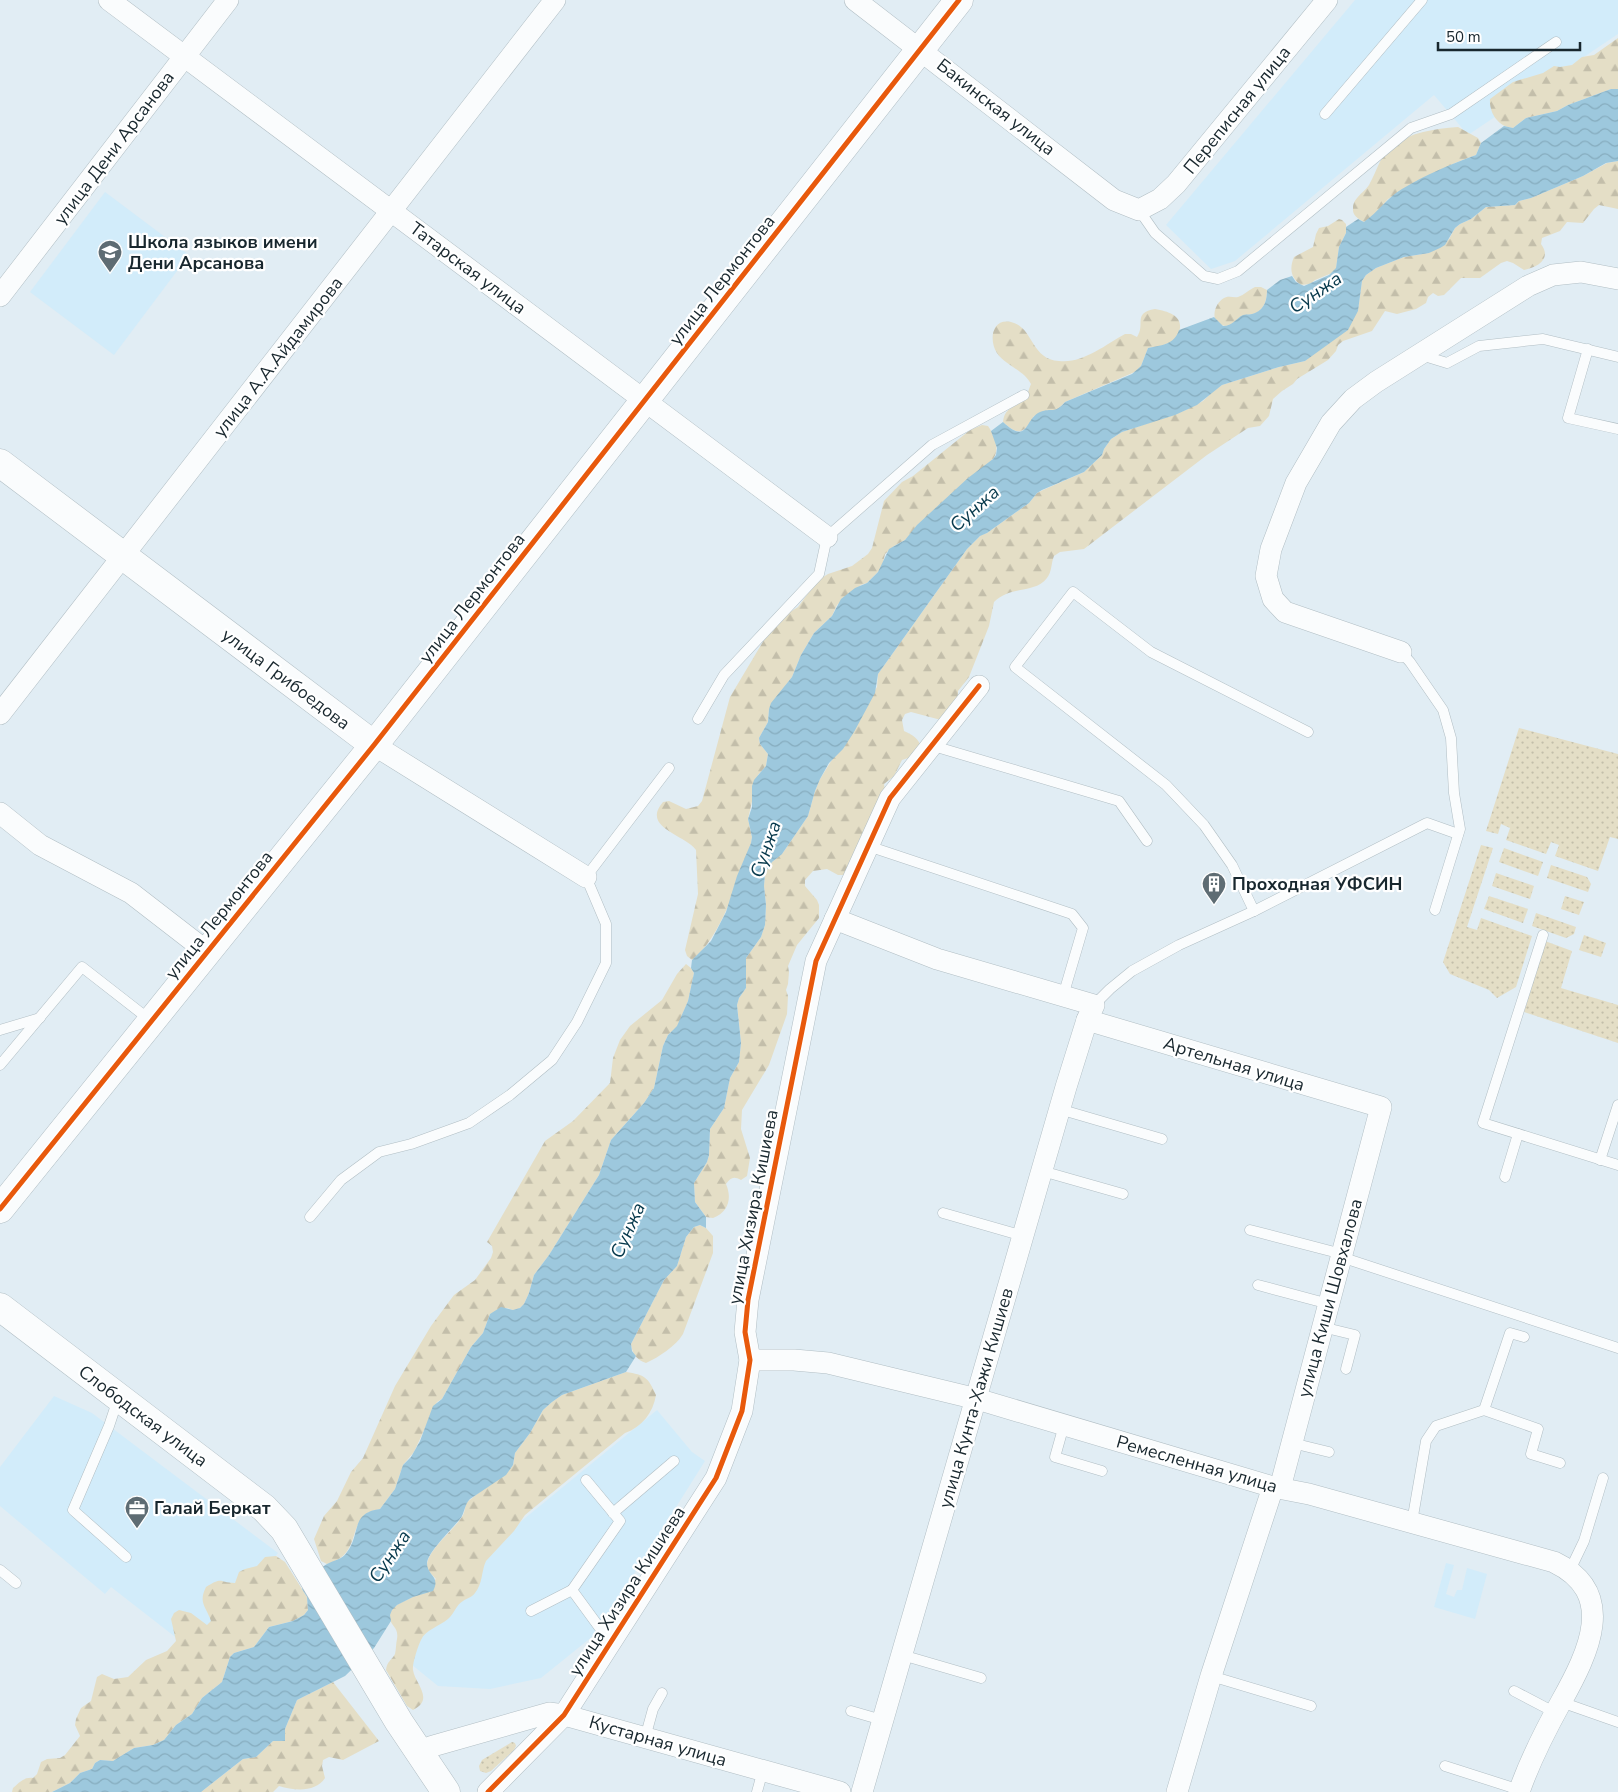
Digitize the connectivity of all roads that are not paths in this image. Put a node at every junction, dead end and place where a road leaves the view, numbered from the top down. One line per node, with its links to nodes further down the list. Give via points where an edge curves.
1 (109, 0): 10 (street, Татарская улица)
2 (228, 0): 10 (street, улица Дени Арсанова)
3 (555, 0): 13 (street, улица А.А.Айдамирова)
4 (855, 0): 9 (street, Бакинская улица)
5 (959, 0): 9 (street, улица Лермонтова)
6 (1327, 0): 12 (street, Переписная улица, via 1176,184 1160,199)
7 (1422, 0): 11 (lane)
8 (1556, 42): 12 (lane, via 1451,114 1411,128 1238,271 1218,279 1204,276 1156,233)
9 (920, 49): 12 (street, Бакинская улица, via 1114,200); 20 (street, улица Лермонтова)
10 (184, 56): 13 (street, Татарская улица); 15 (street, улица Дени Арсанова)
11 (1325, 114)
12 (1139, 210)
13 (392, 211): 20 (street, Татарская улица); 24 (street, улица А.А.Айдамирова)
14 (1618, 278): 17 (street, via 1580,272 1553,275 1528,286)
15 (0, 296)
16 (1588, 349): 17 (lane, via 1543,338 1479,346 1447,363); 18 (lane); 21 (lane, via 1568,418)
17 (1420, 355): 25 (street, via 1353,399 1331,423 1296,483 1271,549 1266,576 1273,599 1285,612)
18 (1618, 356)
19 (1024, 395): 23 (lane, via 932,444)
20 (645, 400): 23 (street, Татарская улица); 30 (street, улица Лермонтова)
21 (1618, 430)
22 (0, 463): 24 (street, улица Грибоедова)
23 (827, 536): 28 (lane, via 819,574 724,675)
24 (123, 556): 27 (street, улица А.А.Айдамирова); 30 (street, улица Грибоедова)
25 (1400, 652): 34 (lane, via 1443,710 1451,738)
26 (979, 686): 31 (street, улица Хизира Кишиева)
27 (0, 714)
28 (698, 719)
29 (1308, 732): 39 (lane, via 1151,652 1073,592 1015,667 1166,785 1204,825 1221,849)
30 (374, 745): 37 (street, улица Грибоедова); 42 (street, улица Лермонтова)
31 (930, 745): 35 (lane, via 1119,801); 36 (street, улица Хизира Кишиева, via 890,798)
32 (669, 768): 37 (lane)
33 (0, 813): 42 (street, via 40,845 131,893)
34 (1458, 834): 38 (lane); 39 (lane, via 1427,823)
35 (1147, 841)
36 (868, 846): 40 (street, улица Хизира Кишиева); 43 (lane, via 1072,914 1083,928)
37 (586, 876): 61 (lane, via 606,924 606,963 552,1060 469,1123 379,1152 341,1180)
38 (1435, 910)
39 (1254, 911): 44 (lane, via 1132,971 1110,989)
40 (835, 919): 43 (street, Артельная улица, via 937,959); 71 (street, улица Хизира Кишиева, via 816,961 753,1270 745,1332)
41 (1543, 934): 52 (lane, via 1483,1122)
42 (206, 951): 46 (street, улица Лермонтова)
43 (1063, 996): 44 (street, Артельная улица)
44 (1091, 1013): 50 (street, Артельная улица); 51 (street, улица Кунта-Хажи Кишиев)
45 (40, 1018): 46 (lane, via 82,967); 47 (lane); 48 (lane)
46 (151, 1021): 59 (street, улица Лермонтова)
47 (0, 1030)
48 (0, 1065)
49 (1618, 1105): 54 (lane)
50 (1381, 1107): 64 (street, улица Киши Шовхалова)
51 (1060, 1109): 53 (lane); 56 (street, улица Кунта-Хажи Кишиев)
52 (1518, 1134): 54 (lane); 57 (lane)
53 (1162, 1139)
54 (1600, 1160): 55 (lane)
55 (1618, 1166)
56 (1042, 1171): 58 (lane); 63 (street, улица Кунта-Хажи Кишиев)
57 (1505, 1176)
58 (1123, 1194)
59 (0, 1209)
60 (944, 1213): 63 (lane)
61 (310, 1217)
62 (1250, 1230): 64 (lane)
63 (1023, 1236): 74 (street, улица Кунта-Хажи Кишиев)
64 (1342, 1256): 66 (street, улица Киши Шовхалова); 70 (lane)
65 (1258, 1285): 66 (lane)
66 (1329, 1304): 68 (street, улица Киши Шовхалова)
67 (0, 1307): 73 (street, Слободская улица)
68 (1322, 1327): 72 (lane, via 1355,1335); 77 (street, улица Киши Шовхалова)
69 (1524, 1337): 75 (lane, via 1510,1333)
70 (1618, 1348)
71 (750, 1360): 74 (street, Ремесленная улица, via 828,1363); 93 (street, улица Хизира Кишиева, via 742,1411 716,1478)
72 (1346, 1369)
73 (118, 1398): 87 (lane, via 73,1510); 106 (street, Слободская улица, via 264,1508 284,1529)
74 (976, 1399): 76 (street, Ремесленная улица); 94 (street, улица Кунта-Хажи Кишиев)
75 (1484, 1410): 80 (lane, via 1538,1428 1531,1454); 86 (lane, via 1436,1426 1426,1442)
76 (1064, 1425): 81 (lane, via 1055,1457); 84 (street, Ремесленная улица)
77 (1292, 1443): 78 (lane); 84 (street, улица Киши Шовхалова)
78 (1328, 1452)
79 (674, 1461): 85 (lane)
80 (1560, 1462)
81 (1102, 1471)
82 (1603, 1478): 88 (lane, via 1584,1541)
83 (586, 1480): 85 (lane)
84 (1276, 1488): 86 (street, Ремесленная улица); 95 (street, улица Киши Шовхалова)
85 (613, 1513): 91 (lane, via 620,1521)
86 (1412, 1522): 88 (street, Ремесленная улица)
87 (126, 1557)
88 (1571, 1568): 100 (street, Ремесленная улица, via 1594,1594 1598,1611 1597,1631)
89 (0, 1570): 90 (lane)
90 (16, 1583)
91 (572, 1590): 92 (lane); 93 (lane)
92 (531, 1611)
93 (610, 1642): 102 (street, улица Хизира Кишиева)
94 (902, 1655): 96 (lane); 103 (street, улица Кунта-Хажи Кишиев)
95 (1211, 1676): 99 (lane); 115 (street, улица Киши Шовхалова)
96 (980, 1678)
97 (1514, 1691): 100 (lane)
98 (662, 1693): 105 (lane, via 653,1709)
99 (1312, 1706)
100 (1558, 1707): 104 (lane); 110 (street, via 1530,1761)
101 (851, 1711): 103 (lane)
102 (564, 1715): 105 (street, Кустарная улица); 106 (street, Кустарная улица, via 549,1713); 111 (street, улица Хизира Кишиева)
103 (882, 1720): 114 (street, улица Кунта-Хажи Кишиев)
104 (1618, 1722)
105 (645, 1738): 108 (street, Кустарная улица)
106 (418, 1752): 109 (street, Слободская улица)
107 (1445, 1766): 110 (lane)
108 (763, 1770): 112 (lane); 113 (street, Кустарная улица)
109 (439, 1787)
110 (1519, 1791)
111 (488, 1792)
112 (757, 1792)
113 (840, 1792)
114 (862, 1792)
115 (1176, 1792)

